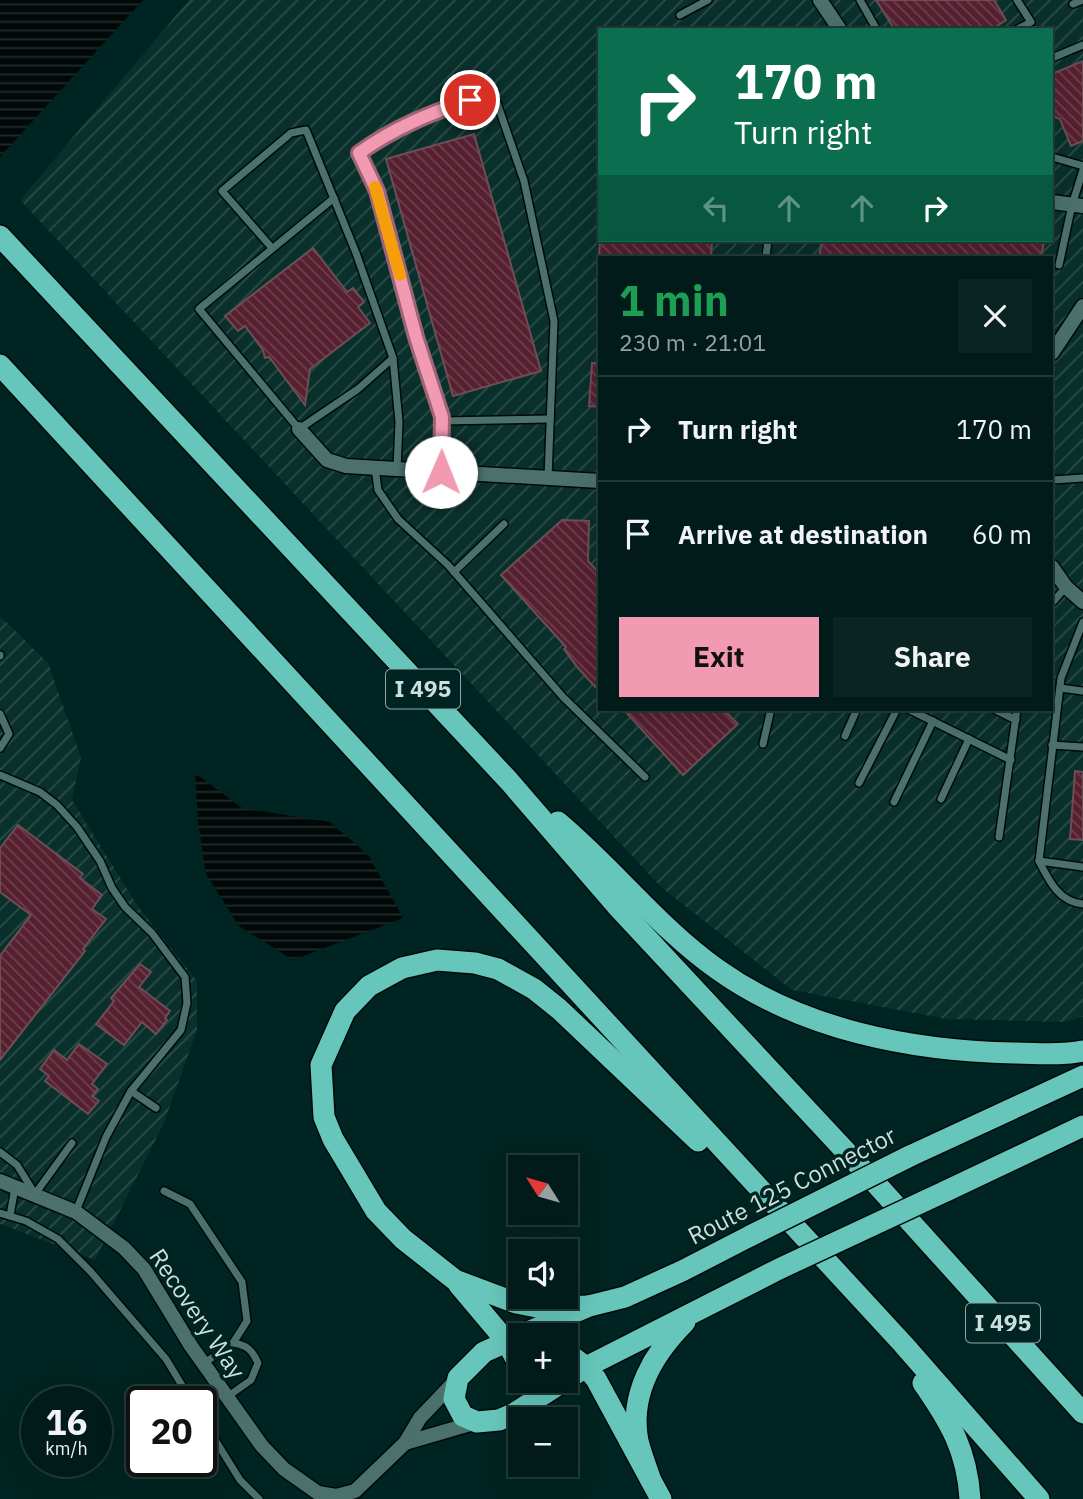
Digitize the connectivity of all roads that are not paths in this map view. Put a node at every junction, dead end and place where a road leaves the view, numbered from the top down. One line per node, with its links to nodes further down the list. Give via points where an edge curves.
1 (708, 0): 7 (lane)
2 (820, 0): 8 (street)
3 (859, 0): 9 (lane)
4 (1017, 0): 10 (lane, via 1031,22)
5 (1083, 0): 6 (lane)
6 (1073, 5)
7 (680, 15)
8 (839, 28)
9 (876, 28)
10 (1020, 28)
11 (1083, 45): 12 (lane)
12 (1053, 58)
13 (1053, 157): 14 (lane)
14 (1083, 168): 17 (lane)
15 (334, 198): 19 (lane); 19 (lane, via 306,130 291,133 222,191); 23 (lane)
16 (1053, 202): 17 (street)
17 (1078, 205): 20 (lane)
18 (0, 236): 62 (highway, I 495)
19 (272, 248): 27 (lane, via 199,309)
20 (1059, 265)
21 (1083, 306): 22 (street)
22 (1057, 334)
23 (393, 358): 27 (lane, via 358,389); 29 (lane, via 399,422)
24 (0, 365): 80 (highway)
25 (550, 419): 26 (lane); 26 (lane, via 554,321 524,181 497,103 470,100 429,113 359,153 377,191); 31 (lane)
26 (442, 421): 30 (lane)
27 (299, 429): 28 (street, via 327,460)
28 (375, 468): 29 (street); 37 (lane, via 378,490 398,519)
29 (397, 469): 30 (street)
30 (441, 472): 31 (street)
31 (548, 478): 34 (street)
32 (1083, 478): 33 (lane)
33 (1053, 480)
34 (598, 481)
35 (504, 524): 37 (lane)
36 (1053, 568): 38 (street)
37 (454, 572): 61 (lane, via 563,697)
38 (1066, 587): 39 (lane); 40 (street)
39 (1053, 602)
40 (1083, 603)
41 (1083, 622): 42 (lane)
42 (1060, 688): 43 (lane); 56 (lane)
43 (1083, 691)
44 (771, 711): 55 (lane)
45 (856, 711): 53 (lane)
46 (896, 711): 63 (lane)
47 (912, 711): 52 (lane)
48 (998, 711): 51 (lane)
49 (1017, 711): 51 (lane)
50 (0, 714): 58 (lane, via 9,734)
51 (1016, 720): 59 (lane)
52 (933, 721): 54 (lane); 65 (lane)
53 (845, 736)
54 (969, 739): 59 (lane); 64 (lane)
55 (763, 744)
56 (1052, 745): 57 (lane); 67 (lane)
57 (1083, 747)
58 (0, 748)
59 (1011, 760): 66 (lane)
60 (0, 775): 72 (lane, via 40,792 57,805 100,861 125,907 185,976 187,1003 181,1030)
61 (645, 777)
62 (509, 781): 70 (highway, via 717,969 766,999 807,1017 883,1039 992,1053); 101 (highway, I 495, via 616,905)
63 (859, 783)
64 (941, 799)
65 (894, 802)
66 (999, 837)
67 (1039, 862): 68 (lane); 69 (lane, via 1052,887 1073,903)
68 (1083, 867)
69 (1083, 904)
70 (1083, 1051)
71 (1083, 1076): 86 (highway, Route 125 Connector, bridge, via 910,1156 682,1271 625,1297)
72 (131, 1091): 73 (lane); 82 (lane, via 106,1137)
73 (156, 1108)
74 (1083, 1126): 87 (highway, bridge)
75 (72, 1143): 81 (lane)
76 (0, 1152): 81 (lane, via 17,1165)
77 (0, 1181): 78 (street, Recovery Way)
78 (15, 1187): 81 (street, Recovery Way); 84 (lane)
79 (164, 1191): 91 (lane, via 190,1204 242,1282 247,1321)
80 (763, 1192): 85 (highway, via 711,1153 534,989 498,969 475,963 437,960 402,968 369,986 345,1011 321,1065 324,1117 376,1211); 92 (highway)
81 (35, 1194): 82 (street, Recovery Way)
82 (76, 1212): 94 (street, Recovery Way, via 144,1269)
83 (0, 1213): 84 (lane)
84 (10, 1216): 97 (lane, via 58,1239 166,1359)
85 (454, 1280): 86 (highway, via 516,1303 542,1308); 89 (highway)
86 (589, 1306): 88 (highway, Route 125 Connector)
87 (693, 1313): 95 (highway); 106 (highway, via 647,1370 639,1395 638,1440)
88 (551, 1323)
89 (508, 1324)
90 (508, 1342): 96 (highway, Route 125 Connector, via 484,1352)
91 (233, 1343): 94 (lane); 99 (lane, via 253,1352 258,1363 251,1380)
92 (903, 1343): 109 (highway, via 961,1447); 110 (highway)
93 (578, 1361): 95 (highway)
94 (203, 1364): 99 (street, Recovery Way)
95 (586, 1367): 100 (highway); 106 (highway)
96 (457, 1378): 103 (highway, via 454,1399 463,1416); 105 (street, via 420,1418)
97 (182, 1386)
98 (524, 1393): 100 (highway)
99 (226, 1397): 105 (street, Recovery Way, via 262,1447 318,1493 336,1496 355,1491)
100 (524, 1407)
101 (1083, 1413)
102 (508, 1415): 103 (highway)
103 (477, 1422): 105 (street)
104 (217, 1443): 107 (lane, via 240,1480)
105 (405, 1443)
106 (650, 1478): 108 (highway)
107 (259, 1499)
108 (661, 1499)
109 (970, 1499)
110 (1039, 1499)

